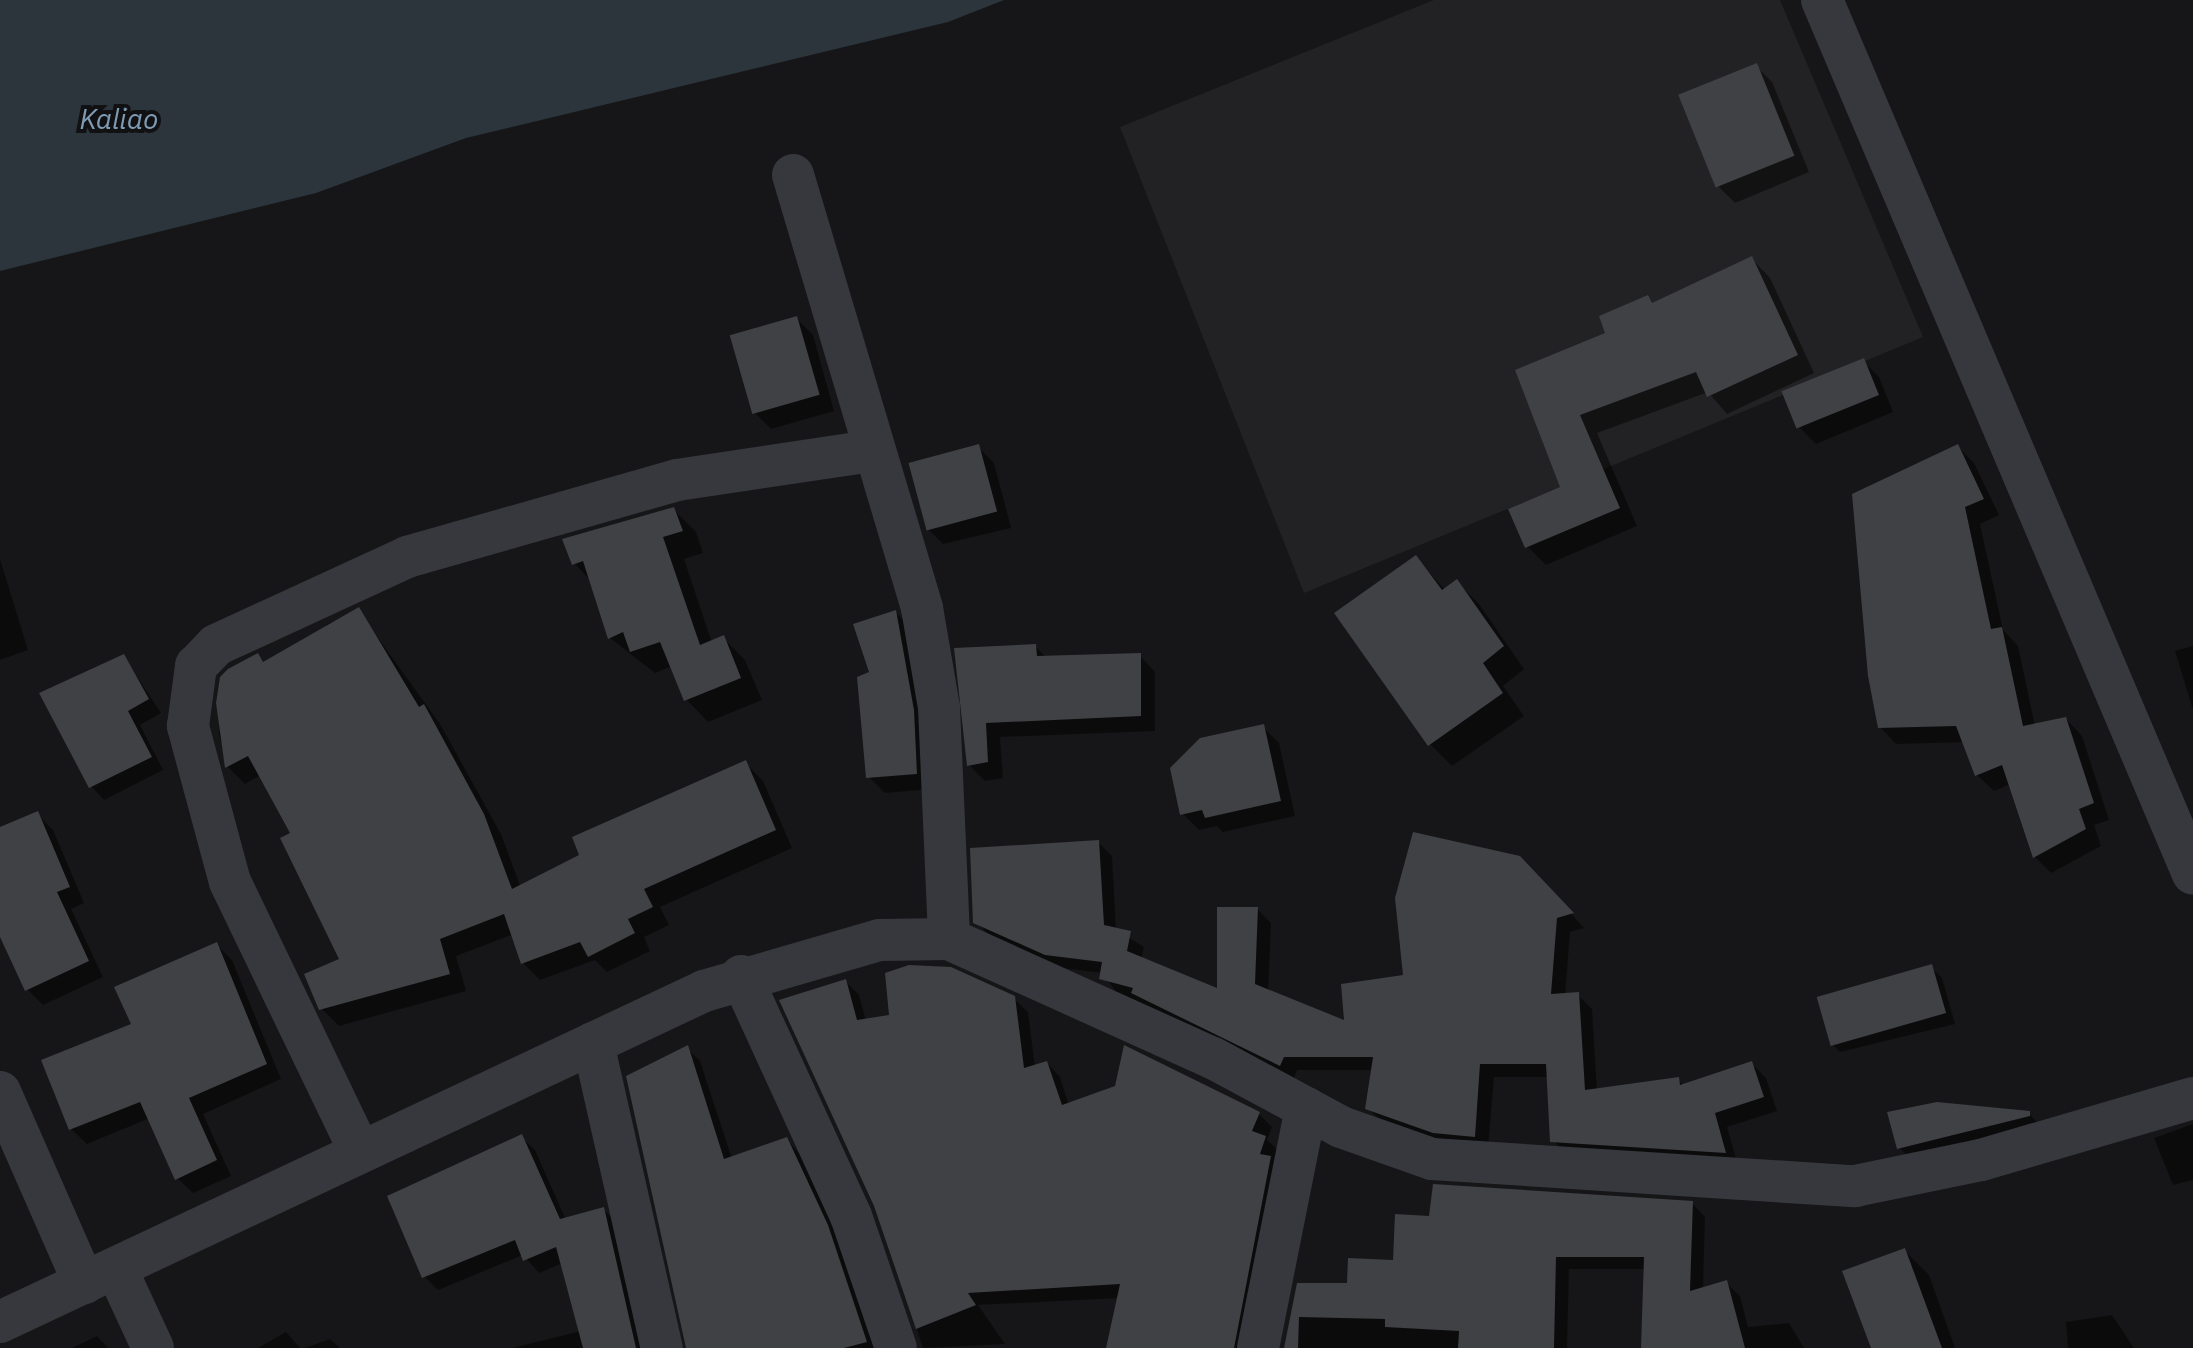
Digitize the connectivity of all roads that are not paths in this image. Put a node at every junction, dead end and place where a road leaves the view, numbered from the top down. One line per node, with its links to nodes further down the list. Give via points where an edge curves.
1 (1822, 0): 4 (street)
2 (793, 175): 3 (street)
3 (872, 451): 5 (street, via 922,608 939,707); 11 (street, via 678,480 407,558 216,645 196,666 188,726 230,882)
4 (2193, 874)
5 (950, 939): 6 (street, via 880,940); 10 (street, via 1214,1058)
6 (742, 976): 7 (street); 16 (street, via 851,1216)
7 (593, 1043): 11 (street); 15 (street)
8 (0, 1092): 12 (street)
9 (2193, 1098): 10 (street, via 1981,1160 1856,1186 1432,1160)
10 (1306, 1108): 17 (street)
11 (360, 1152): 12 (street)
12 (100, 1275): 13 (street); 14 (street)
13 (0, 1322)
14 (153, 1348)
15 (662, 1348)
16 (896, 1348)
17 (1258, 1348)

